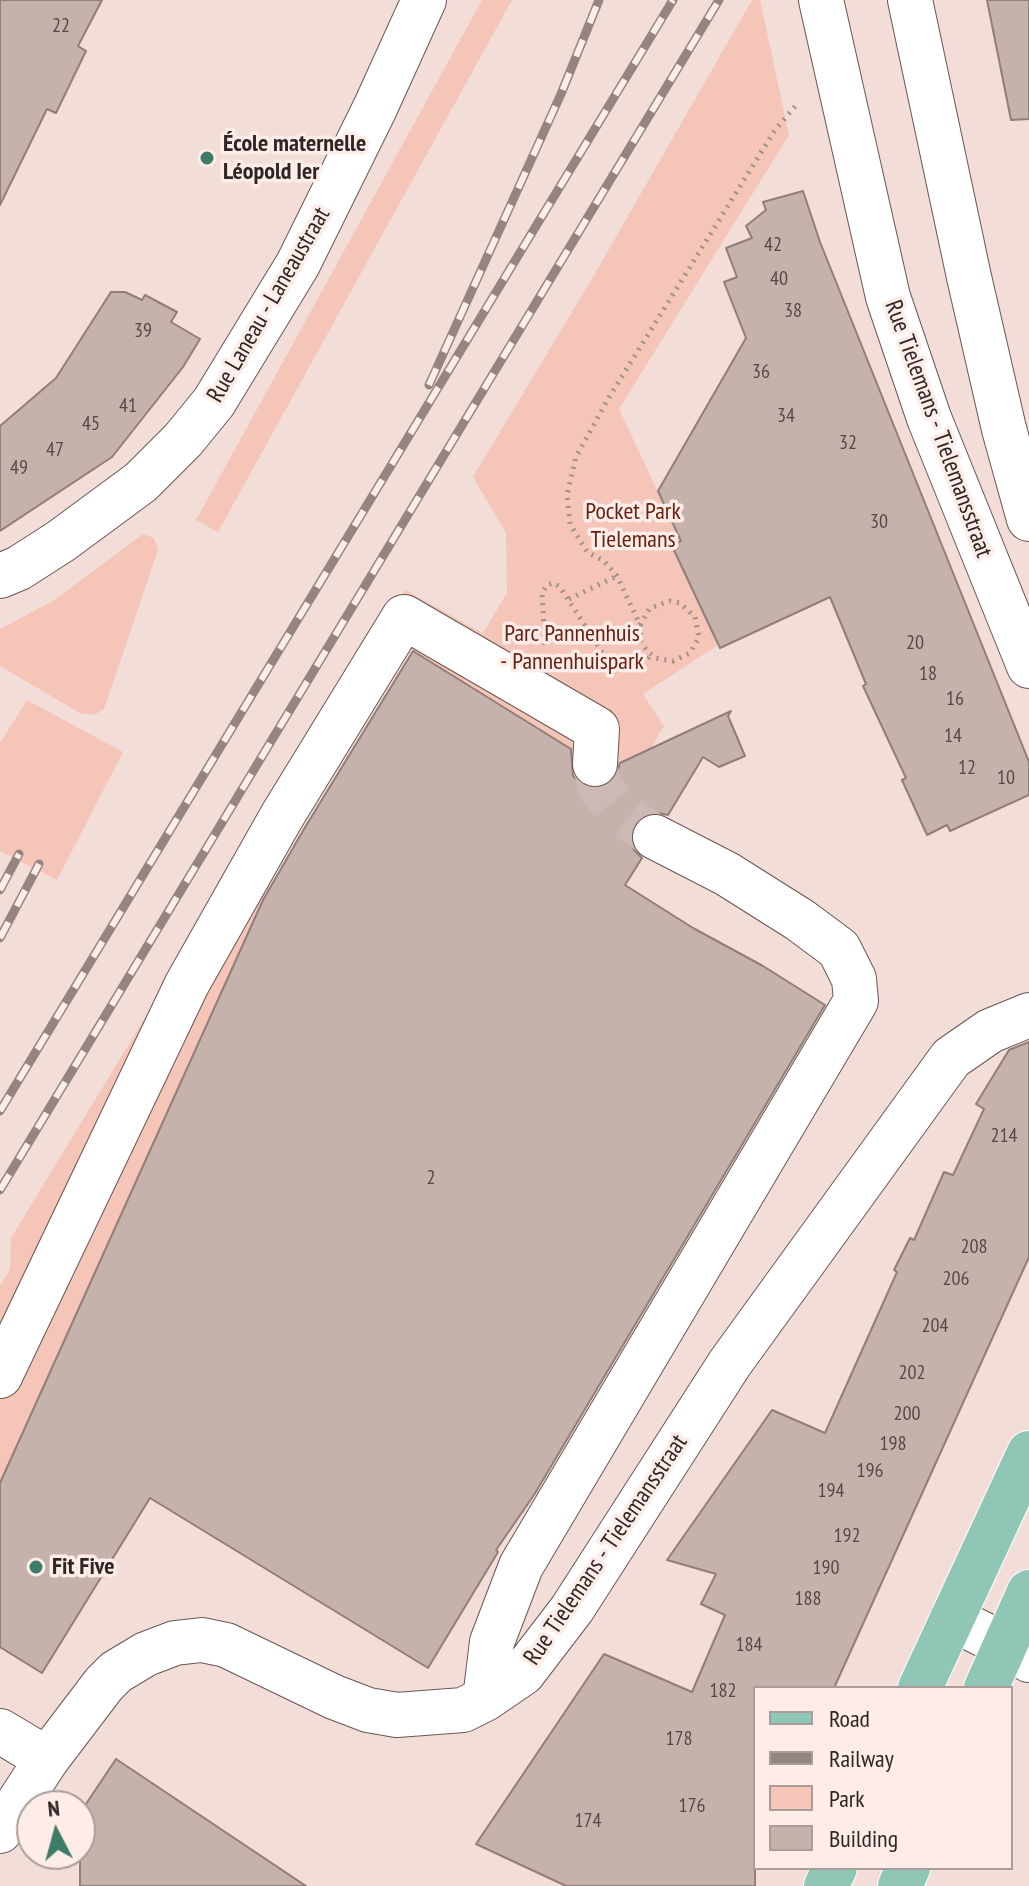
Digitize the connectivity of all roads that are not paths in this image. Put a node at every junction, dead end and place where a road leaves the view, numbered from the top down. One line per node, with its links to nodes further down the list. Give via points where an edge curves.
1 (424, 0): 5 (street, Rue Laneau - Laneaustraat, via 298,264 214,402 141,482 61,541)
2 (821, 0): 6 (street, Rue Tielemans - Tielemansstraat, via 888,297 929,418)
3 (910, 0): 4 (street, via 972,292)
4 (1029, 519)
5 (0, 576)
6 (1029, 666)
7 (595, 764): 10 (street, via 597,729 404,617 187,984)
8 (655, 837): 17 (street, via 727,874 839,949 854,979 856,1001 521,1566 492,1642)
9 (1029, 1015): 17 (street, Rue Tielemans - Tielemansstraat, via 990,1031 951,1058 730,1363 572,1609 523,1673)
10 (0, 1376)
11 (1029, 1453): 13 (main road)
12 (1029, 1592): 14 (main road)
13 (952, 1619): 14 (street); 15 (main road)
14 (1017, 1652): 16 (main road)
15 (921, 1686)
16 (988, 1686)
17 (485, 1699): 19 (street, Rue Tielemans - Tielemansstraat, via 463,1710 397,1715 368,1710 226,1645 202,1640 175,1643 116,1672)
18 (0, 1731): 19 (street)
19 (47, 1759): 20 (street, Rue Tielemans - Tielemansstraat)
20 (0, 1831)

